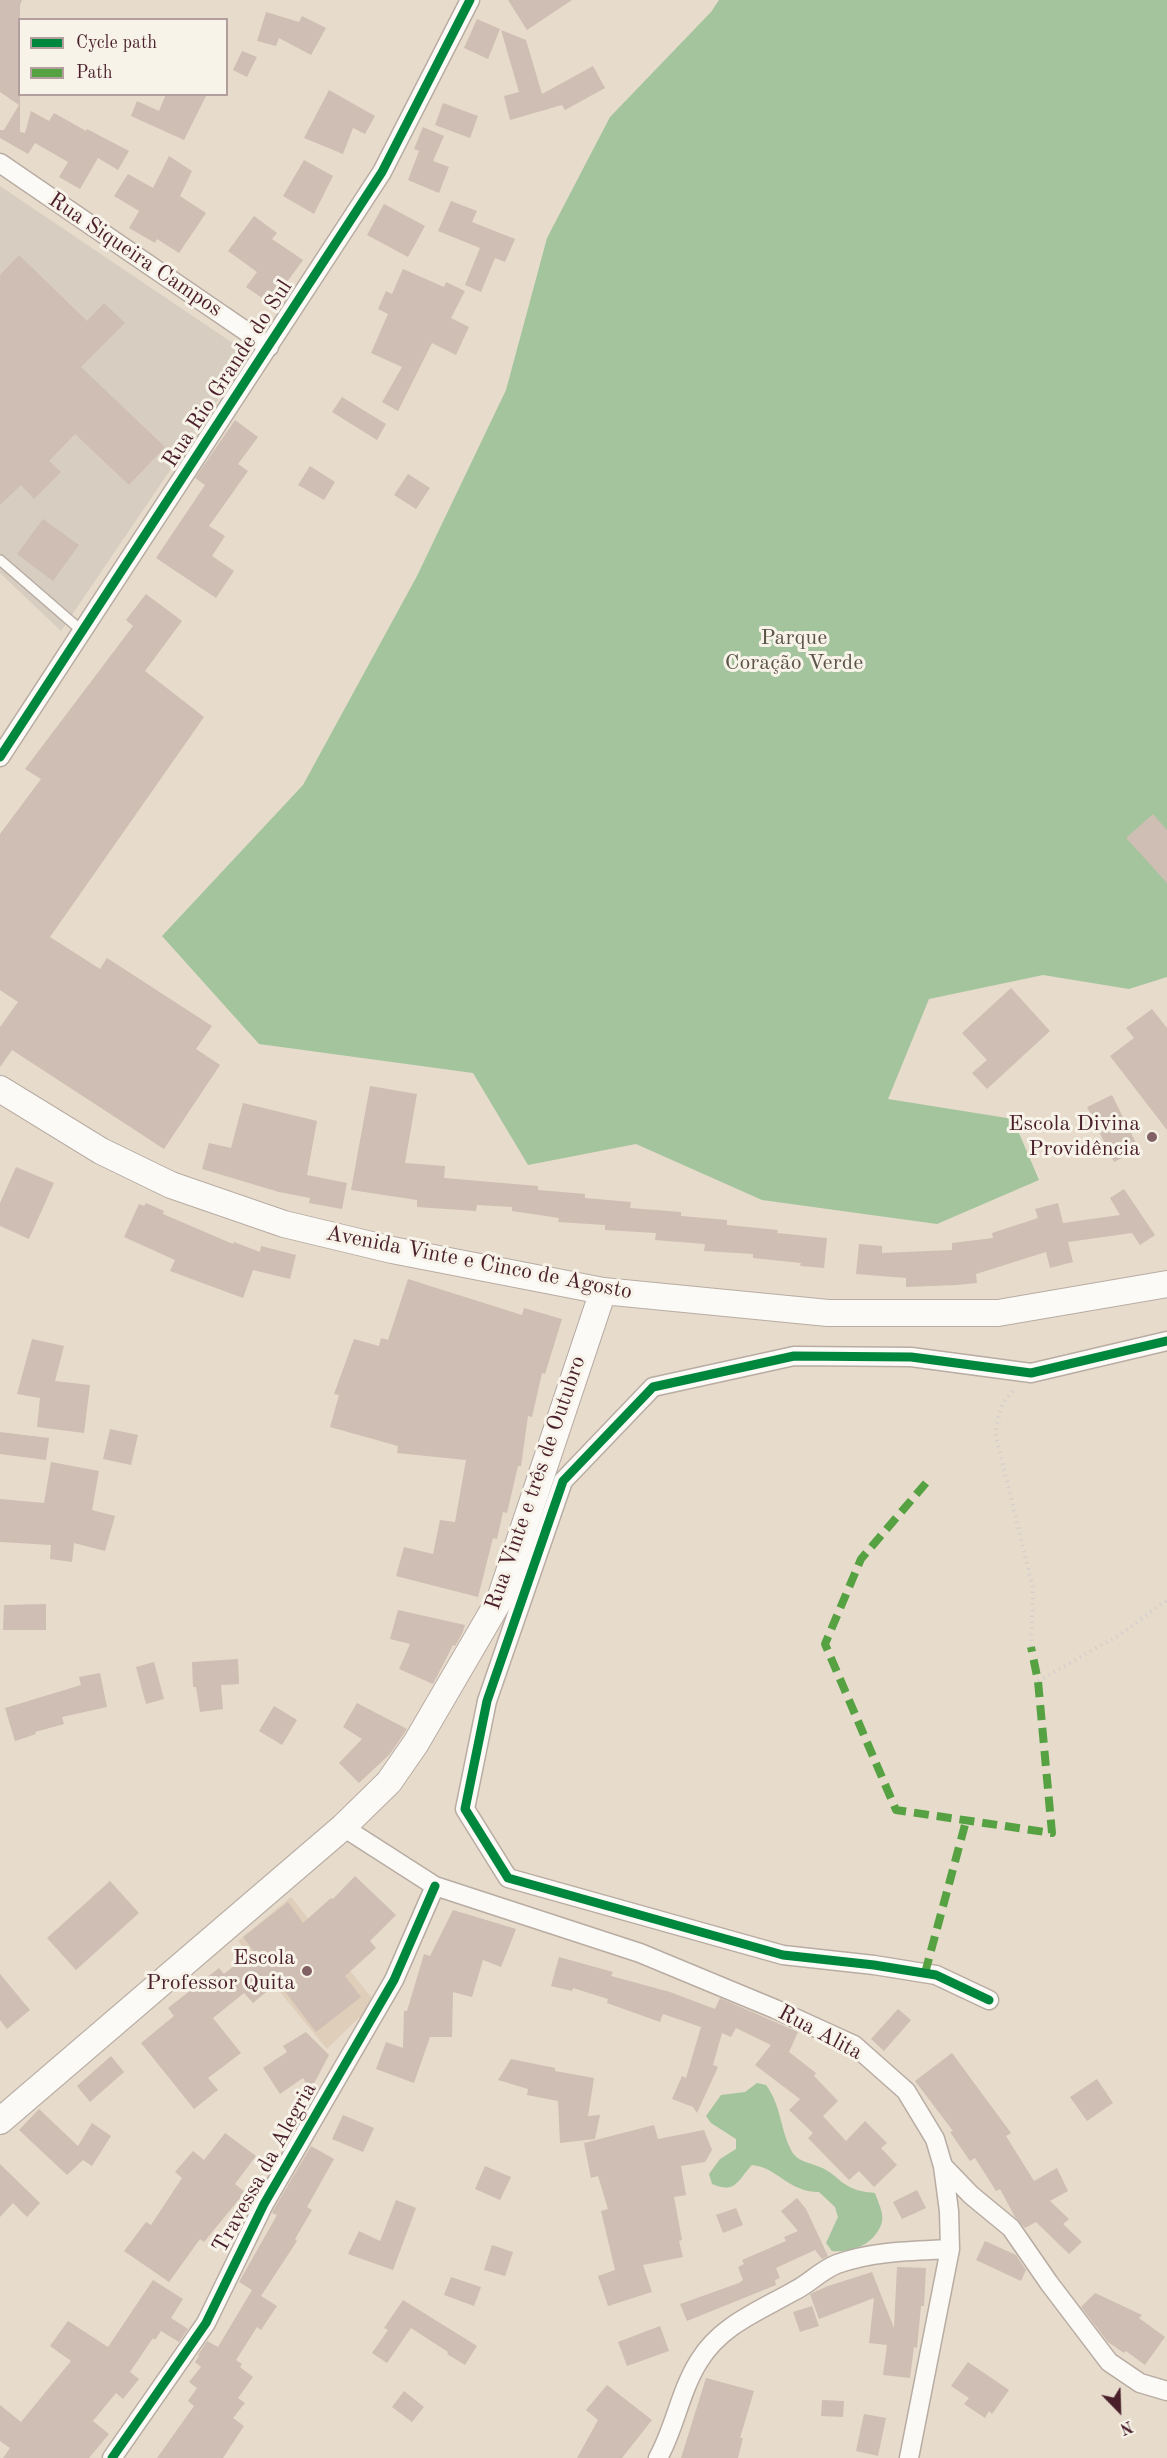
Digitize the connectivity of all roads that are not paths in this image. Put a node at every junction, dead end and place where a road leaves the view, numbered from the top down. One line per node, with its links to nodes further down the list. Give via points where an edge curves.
1 (470, 0): 3 (street, Rua Rio Grande do Sul, via 382,172)
2 (0, 163): 3 (street, Rua Siqueira Campos)
3 (269, 347): 5 (street, Rua Rio Grande do Sul)
4 (0, 560): 5 (lane)
5 (82, 631): 6 (street, Rua Rio Grande do Sul)
6 (0, 757)
7 (0, 1089): 9 (main road, Avenida Vinte e Cinco de Agosto, via 101,1151 171,1185 284,1224 392,1250)
8 (1167, 1284): 9 (main road, Avenida Vinte e Cinco de Agosto, via 998,1313 828,1313)
9 (603, 1291): 11 (main road, Rua Vinte e três de Outubro, via 500,1599 416,1743 388,1782)
10 (1167, 1341): 13 (street, via 1027,1374 911,1357 794,1356 653,1387 563,1481 487,1701 465,1809 508,1878 783,1955 936,1975)
11 (343, 1827): 12 (street, Rua Alita); 14 (main road, Rua Vinte e três de Outubro)
12 (435, 1886): 15 (street, Rua Alita, via 640,1953 854,2045 906,2091 935,2139); 18 (street, Travessa da Alegria, via 394,1980 264,2204 206,2323)
13 (989, 2000)
14 (0, 2121)
15 (943, 2166): 16 (street, Rua Alita); 17 (street, via 1011,2228 1110,2362 1140,2383)
16 (950, 2249): 19 (street, via 885,2252 835,2264 730,2327 700,2358); 20 (street, Rua Alita)
17 (1167, 2391)
18 (112, 2458)
19 (658, 2458)
20 (909, 2458)

